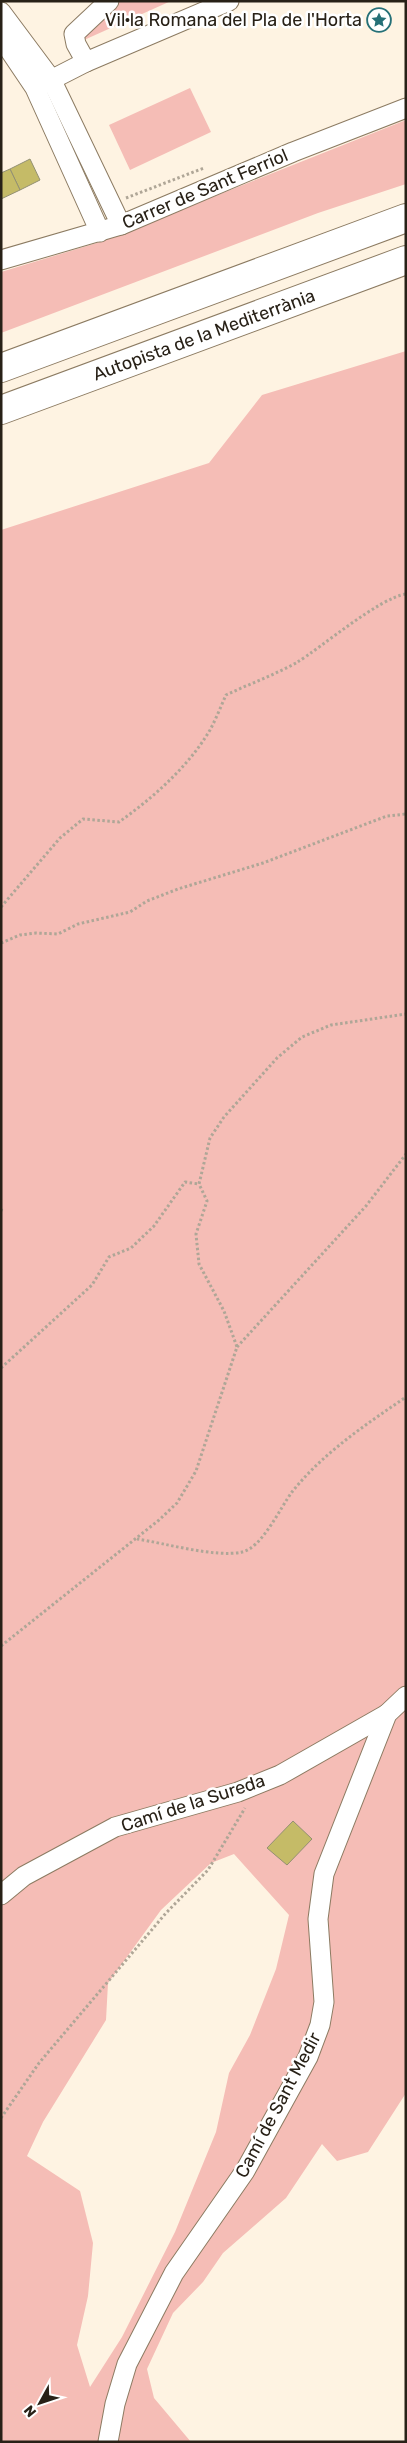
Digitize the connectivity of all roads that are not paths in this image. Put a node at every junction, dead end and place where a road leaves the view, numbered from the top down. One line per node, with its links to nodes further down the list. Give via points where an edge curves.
1 (109, 1): 5 (street, via 74,34)
2 (229, 1): 5 (street)
3 (1, 12): 6 (street)
4 (2, 40): 6 (street)
5 (86, 62): 6 (street)
6 (43, 84): 9 (street); 10 (street)
7 (406, 108): 9 (street, Carrer de Sant Ferriol)
8 (406, 218): 13 (highway)
9 (121, 225): 10 (street, Carrer de Sant Ferriol)
10 (100, 232): 11 (street, Carrer de Sant Ferriol)
11 (1, 260)
12 (406, 260): 14 (highway, Autopista de la Mediterrània)
13 (1, 368)
14 (1, 410)
15 (406, 1696): 16 (street, Camí de Sant Medir)
16 (387, 1714): 17 (street, Camí de la Sureda, via 280,1775 238,1792 115,1828 24,1876); 18 (street, Camí de Sant Medir, via 324,1874 318,1919 324,2002 320,2025 308,2057 245,2171 174,2273 127,2364)
17 (1, 1895)
18 (108, 2442)

